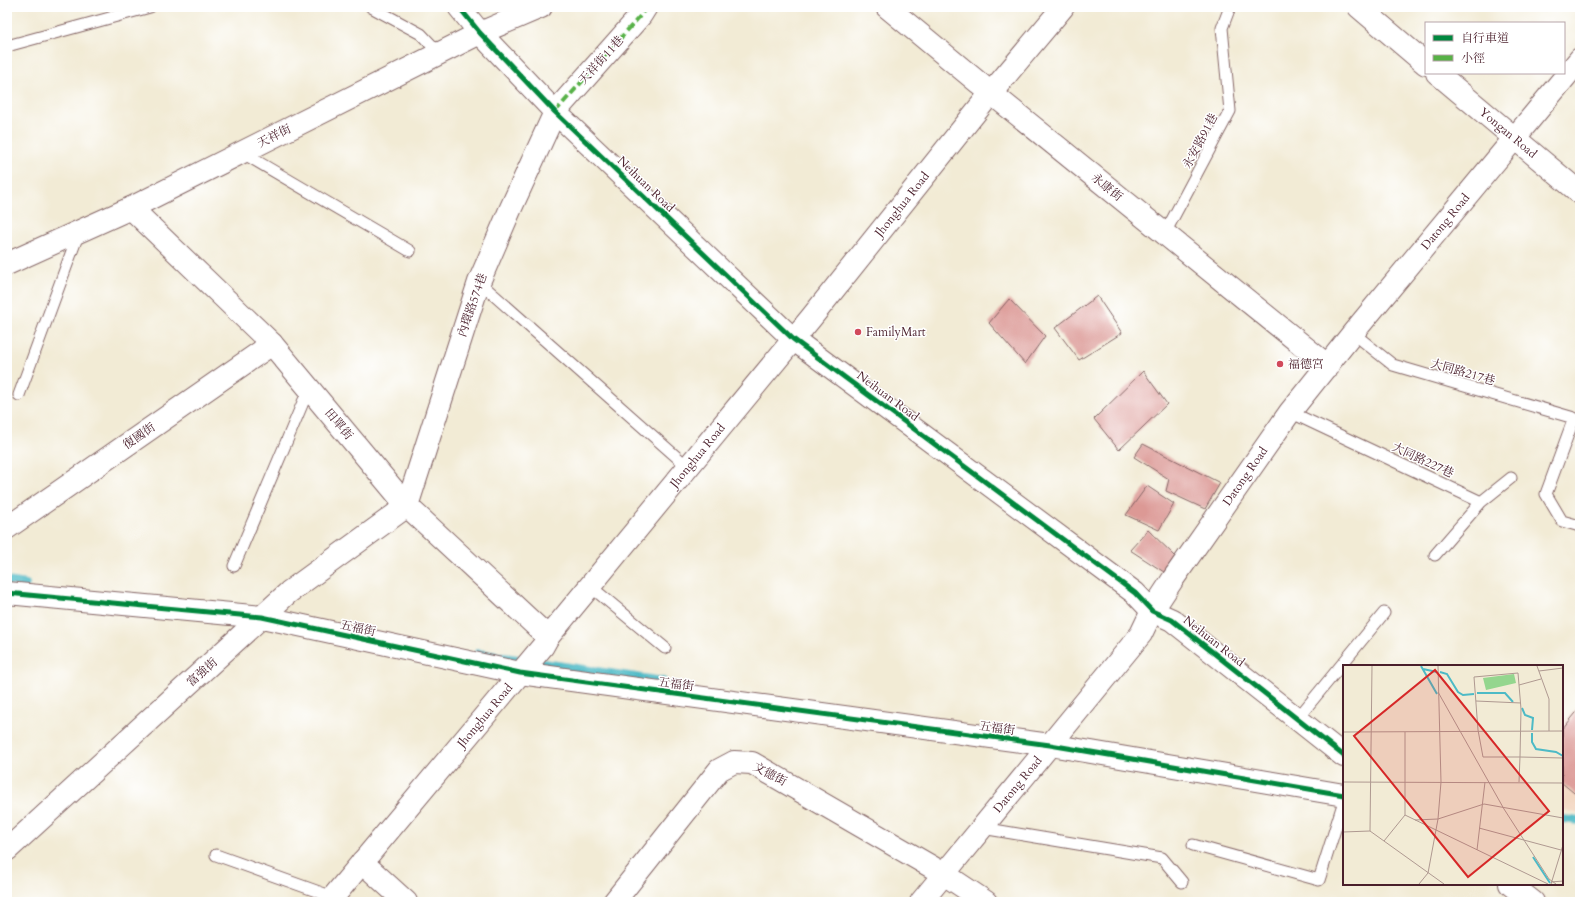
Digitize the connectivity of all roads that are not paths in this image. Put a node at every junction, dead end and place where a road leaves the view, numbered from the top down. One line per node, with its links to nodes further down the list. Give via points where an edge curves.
1 (150, 7): 10 (lane)
2 (371, 7): 13 (lane, via 421,34)
3 (459, 7): 11 (street, Neihuan Road)
4 (541, 7): 11 (street, 天祥街)
5 (646, 7): 18 (street, 天祥街11巷)
6 (888, 7): 17 (street, 永康街)
7 (1063, 7): 17 (street, Jhonghua Road)
8 (1230, 7): 24 (lane, 永安路91巷, via 1222,28 1230,111)
9 (1359, 7): 15 (street)
10 (137, 9): 12 (lane)
11 (480, 33): 13 (street, 天祥街); 18 (street, Neihuan Road)
12 (7, 46)
13 (439, 53): 20 (street, 天祥街)
14 (1580, 59): 19 (street, Datong Road)
15 (1425, 63)
16 (1438, 74): 19 (street, Yongan Road)
17 (992, 93): 24 (street, 永康街); 29 (street, Jhonghua Road)
18 (556, 112): 27 (street, 內環路574巷); 29 (street, Neihuan Road)
19 (1514, 139): 21 (street, Yongan Road); 28 (street, Datong Road)
20 (241, 152): 22 (street, 天祥街); 25 (lane)
21 (1580, 193)
22 (132, 208): 23 (street, 天祥街); 30 (street, 田單街)
23 (79, 231): 26 (street, 天祥街); 33 (lane)
24 (1164, 234): 31 (street, 永康街)
25 (410, 251)
26 (7, 264)
27 (478, 282): 35 (lane); 38 (street, 內環路574巷)
28 (1353, 333): 31 (street, Datong Road); 39 (lane, 大同路217巷, via 1393,365 1574,418 1546,494 1562,521)
29 (793, 339): 35 (street, Jhonghua Road); 45 (street, Neihuan Road, via 1135,592)
30 (272, 344): 32 (street, 田單街); 40 (street, 復國街)
31 (1328, 366): 34 (street, Datong Road)
32 (309, 388): 38 (street, 田單街); 42 (lane)
33 (19, 395)
34 (1290, 412): 37 (lane, 大同路227巷); 45 (street, Datong Road)
35 (688, 467): 43 (street, Jhonghua Road)
36 (1511, 478): 37 (lane)
37 (1482, 502): 41 (lane)
38 (407, 506): 47 (street, 富強街, via 289,592); 48 (street, 田單街)
39 (1580, 526)
40 (7, 528)
41 (1435, 555)
42 (234, 566)
43 (590, 586): 48 (street, Jhonghua Road); 49 (lane)
44 (7, 593): 47 (street, 五福街)
45 (1152, 610): 51 (street, Neihuan Road, via 1172,620); 52 (street, Datong Road, via 1141,634)
46 (1384, 613): 51 (lane)
47 (266, 614): 50 (street, 五福街); 58 (street, 富強街)
48 (545, 642): 50 (street, Jhonghua Road)
49 (665, 648)
50 (524, 669): 52 (street, 五福街); 60 (street, Jhonghua Road)
51 (1298, 720): 53 (street, Neihuan Road)
52 (1057, 736): 54 (street, 五福街); 56 (street, Datong Road)
53 (1343, 755)
54 (1343, 795)
55 (1343, 804): 57 (lane, via 1319,880)
56 (982, 828): 61 (street, Datong Road); 62 (lane, via 1162,858)
57 (1193, 845)
58 (7, 850)
59 (216, 855): 64 (lane)
60 (362, 862): 64 (street, Jhonghua Road); 65 (street)
61 (944, 874): 66 (street, 文德街, via 752,763 734,762 719,770); 67 (street, Datong Road); 68 (street, 文德街)
62 (1182, 882)
63 (1511, 885): 69 (street)
64 (331, 899)
65 (406, 902)
66 (614, 902)
67 (921, 902)
68 (986, 902)
69 (1533, 902)

